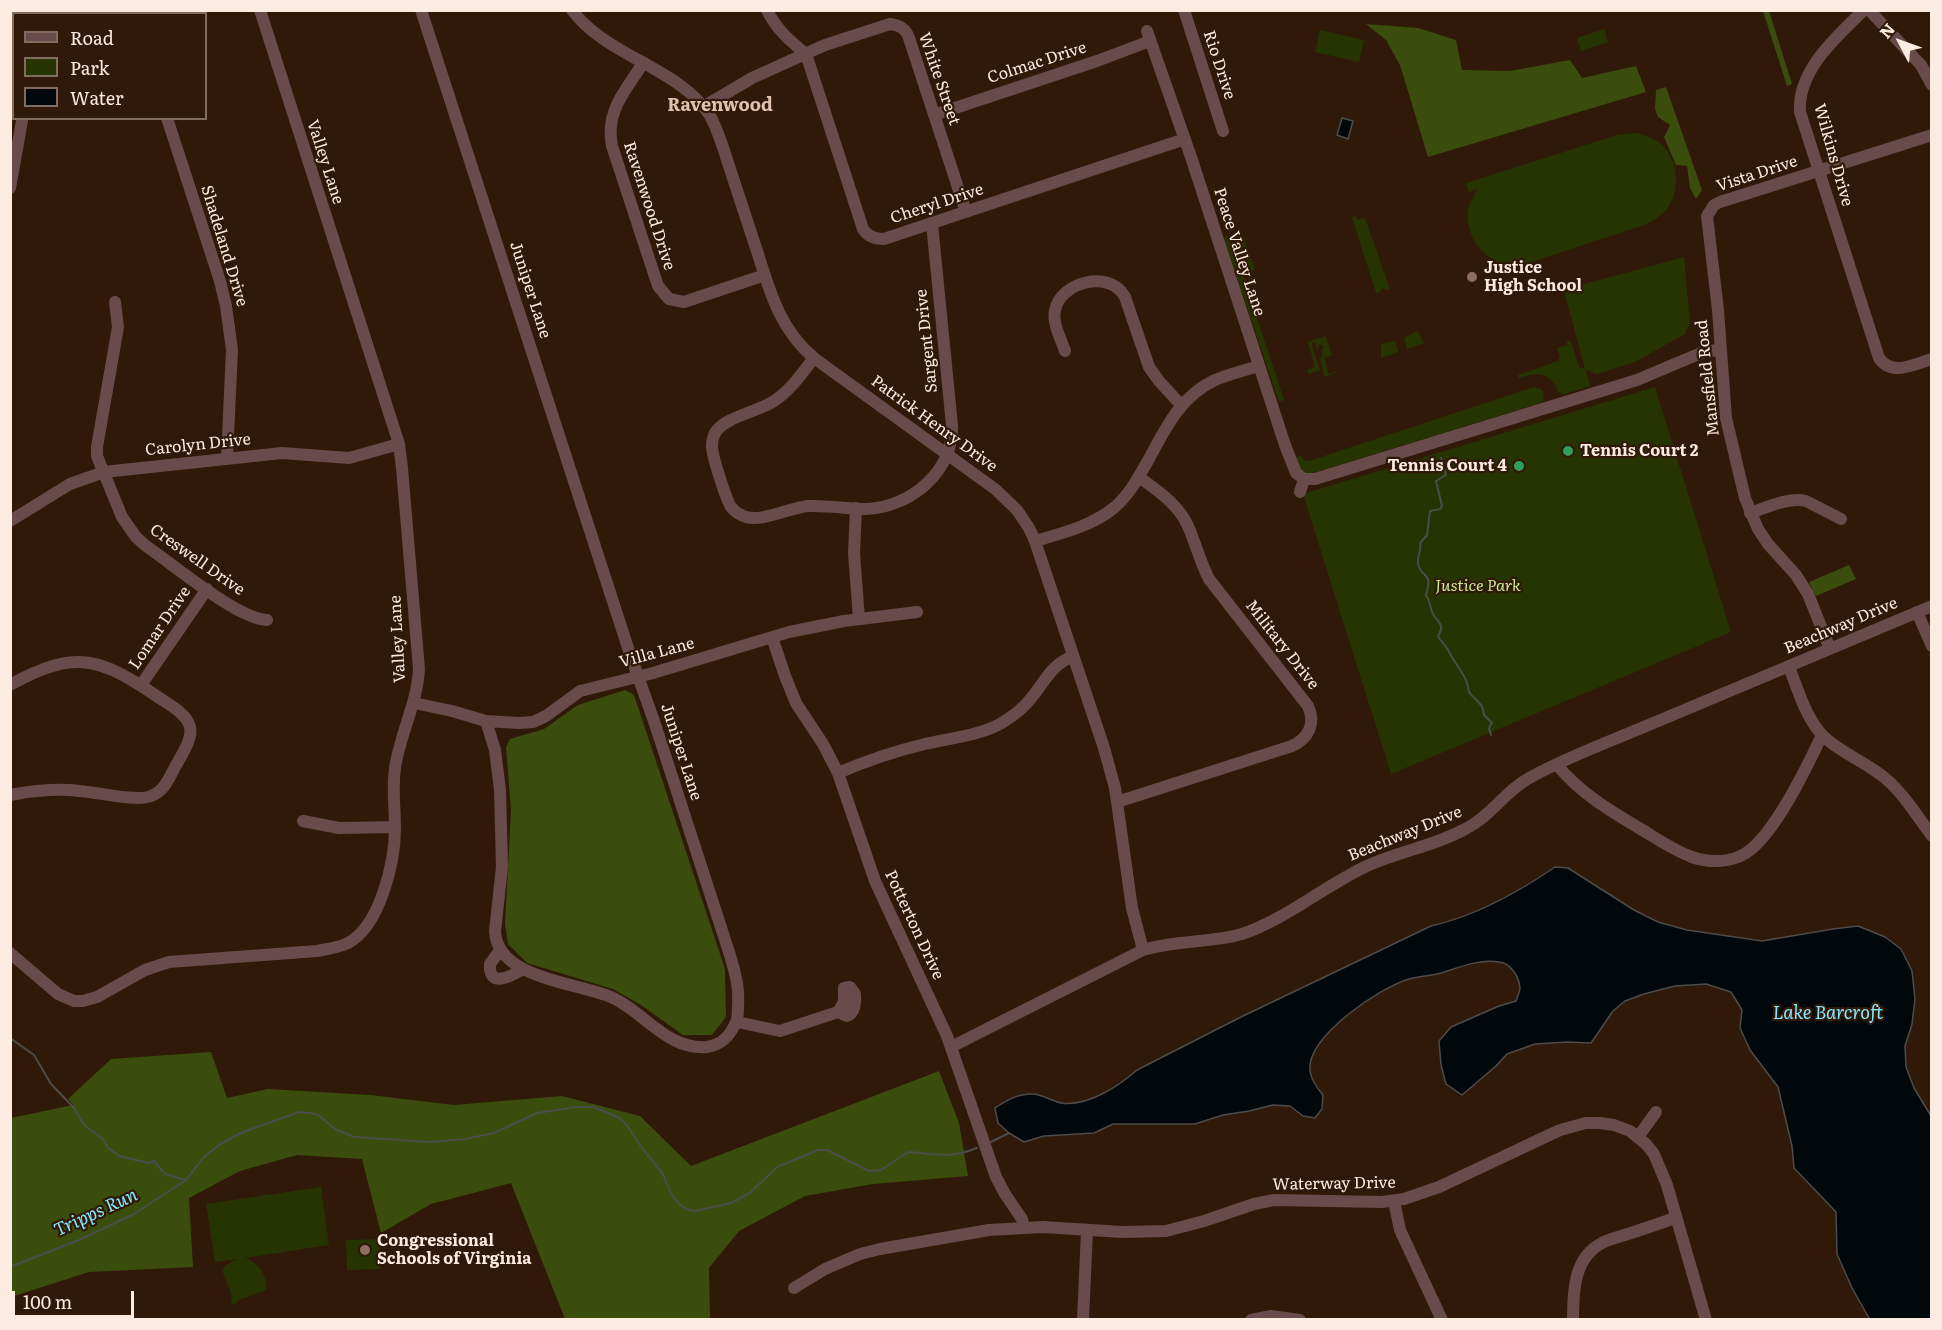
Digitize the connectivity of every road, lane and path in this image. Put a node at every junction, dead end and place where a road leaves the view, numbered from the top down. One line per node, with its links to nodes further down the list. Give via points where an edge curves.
1 (260, 10): 32 (street, Valley Lane)
2 (421, 10): 55 (street, Juniper Lane)
3 (572, 10): 10 (street, Patrick Henry Drive, via 592,30)
4 (768, 10): 9 (street, Cheryl Drive, via 788,39)
5 (1184, 10): 16 (street, Rio Drive)
6 (1864, 10): 19 (street, Wilkins Drive, via 1827,48 1802,93 1800,112)
7 (1869, 10): 11 (street, via 1921,65)
8 (1148, 36): 13 (street, Colmac Drive, via 1097,61); 18 (street, Peace Valley Lane)
9 (806, 54): 12 (street, White Street, via 752,78); 13 (street, White Street, via 890,24 898,25 907,33); 23 (street, Cheryl Drive, via 866,232 884,239)
10 (643, 63): 12 (street, Patrick Henry Drive, via 681,86); 24 (street, Ravenwood Drive, via 611,116 610,136 660,289 669,298 684,302)
11 (1932, 86)
12 (703, 107): 24 (street, Patrick Henry Drive, via 717,131)
13 (934, 115): 21 (street, White Street)
14 (168, 120): 34 (street, Shadeland Drive, via 226,306 232,350)
15 (22, 121): 20 (street)
16 (1223, 131)
17 (1932, 135): 19 (street, Vista Drive)
18 (1185, 139): 21 (street, Cheryl Drive); 30 (street, Peace Valley Lane)
19 (1819, 171): 22 (street, Vista Drive, via 1720,202 1709,211); 29 (street, Wilkins Drive, via 1882,363 1895,369)
20 (10, 188)
21 (966, 212): 23 (street, Cheryl Drive)
22 (1706, 221): 26 (street, Mansfield Road)
23 (932, 224): 33 (street, Sargent Drive, via 952,425)
24 (765, 275): 28 (street, Patrick Henry Drive, via 780,318)
25 (115, 302): 35 (street, Creswell Drive, via 118,327 97,447)
26 (1721, 349): 37 (street, via 1701,353 1637,380 1315,479); 40 (street, Mansfield Road, via 1726,418)
27 (1065, 351): 31 (street, via 1054,315 1059,298 1088,283 1111,283 1125,297 1149,367)
28 (814, 358): 33 (street, Patrick Henry Drive); 39 (street, via 795,383 774,401 719,427 712,439 713,454 729,503 748,518 807,507)
29 (1932, 358)
30 (1259, 366): 31 (street, via 1216,380); 37 (street, Peace Valley Lane, via 1296,473)
31 (1181, 405): 36 (street)
32 (399, 444): 34 (street, Carolyn Drive, via 349,458 282,453); 58 (street, Valley Lane, via 419,669)
33 (949, 454): 39 (street, via 928,482 906,498 879,507); 43 (street, Patrick Henry Drive, via 1009,501)
34 (227, 458): 35 (street, Carolyn Drive)
35 (104, 472): 42 (street, Carolyn Drive, via 70,484); 44 (street, Creswell Drive, via 122,517 136,537)
36 (1139, 477): 43 (street, via 1127,495 1103,516); 64 (street, Military Drive, via 1163,494 1181,514 1209,579 1308,706 1312,718 1305,737 1292,746)
37 (1304, 479): 38 (street)
38 (1300, 492)
39 (856, 508): 48 (street, via 854,553)
40 (1750, 513): 41 (street, via 1800,500); 52 (street, Mansfield Road, via 1768,544 1801,582)
41 (1842, 519)
42 (10, 520)
43 (1035, 541): 53 (street, Patrick Henry Drive)
44 (207, 588): 49 (street, Creswell Drive, via 251,616); 57 (street, Lomar Drive)
45 (1932, 606): 47 (street, Beachway Drive)
46 (917, 612): 48 (street, Villa Lane)
47 (1917, 612): 51 (street); 52 (street, Beachway Drive)
48 (859, 619): 50 (street, Villa Lane)
49 (267, 620)
50 (772, 637): 55 (street, Villa Lane); 62 (street, Potterton Drive, via 796,703)
51 (1932, 646)
52 (1830, 650): 54 (street, Beachway Drive)
53 (1073, 656): 62 (street, via 1056,666 1023,708 994,727 898,750); 64 (street, Patrick Henry Drive)
54 (1789, 667): 60 (street); 61 (street, Beachway Drive)
55 (638, 676): 59 (street, Villa Lane, via 580,691 539,720); 73 (street, Juniper Lane, via 732,962 739,990)
56 (10, 685): 57 (street, via 48,667 88,662 112,669)
57 (141, 685): 63 (street, via 183,715 190,728 188,741 159,792 142,798 76,790)
58 (414, 703): 59 (street, Villa Lane); 66 (street, Valley Lane, via 395,770)
59 (486, 721): 68 (street, via 495,750 500,790 502,867 495,940)
60 (1822, 735): 61 (street, via 1766,835 1745,854 1726,861 1694,858 1666,844 1586,795); 67 (street, via 1896,788)
61 (1557, 765): 69 (street, Beachway Drive, via 1522,782 1468,828 1370,864 1263,924 1242,933)
62 (838, 773): 74 (street, Potterton Drive, via 874,881)
63 (10, 795)
64 (1118, 802): 69 (street, Patrick Henry Drive, via 1132,908)
65 (303, 821): 66 (street, via 339,828)
66 (395, 827): 70 (street, Valley Lane, via 392,861 376,910 362,933 336,948 169,962 83,1001 66,998 51,989)
67 (1932, 836)
68 (500, 950): 71 (street); 71 (street, via 490,964 494,977 500,980)
69 (1143, 950): 74 (street, Beachway Drive)
70 (10, 953)
71 (523, 969): 73 (street, via 611,998 670,1040 691,1047 718,1044)
72 (838, 1012): 73 (street, via 780,1031)
73 (737, 1022)
74 (951, 1047): 79 (street, Potterton Drive, via 996,1176)
75 (1656, 1112): 76 (street)
76 (1638, 1137): 77 (street, Waterway Drive, via 1614,1125 1573,1126 1439,1187); 78 (street, Waterway Drive, via 1659,1164)
77 (1394, 1201): 80 (street, Waterway Drive, via 1274,1200 1166,1231); 85 (street, via 1400,1230)
78 (1676, 1218): 86 (street, via 1605,1242 1589,1252 1577,1276); 87 (street, Waterway Drive)
79 (1024, 1227): 80 (street, Waterway Drive); 81 (street, Waterway Drive, via 860,1254)
80 (1087, 1230): 82 (street)
81 (794, 1288)
82 (1083, 1320)
83 (1251, 1320): 84 (street, via 1270,1316)
84 (1300, 1320)
85 (1442, 1320)
86 (1573, 1320)
87 (1706, 1320)

